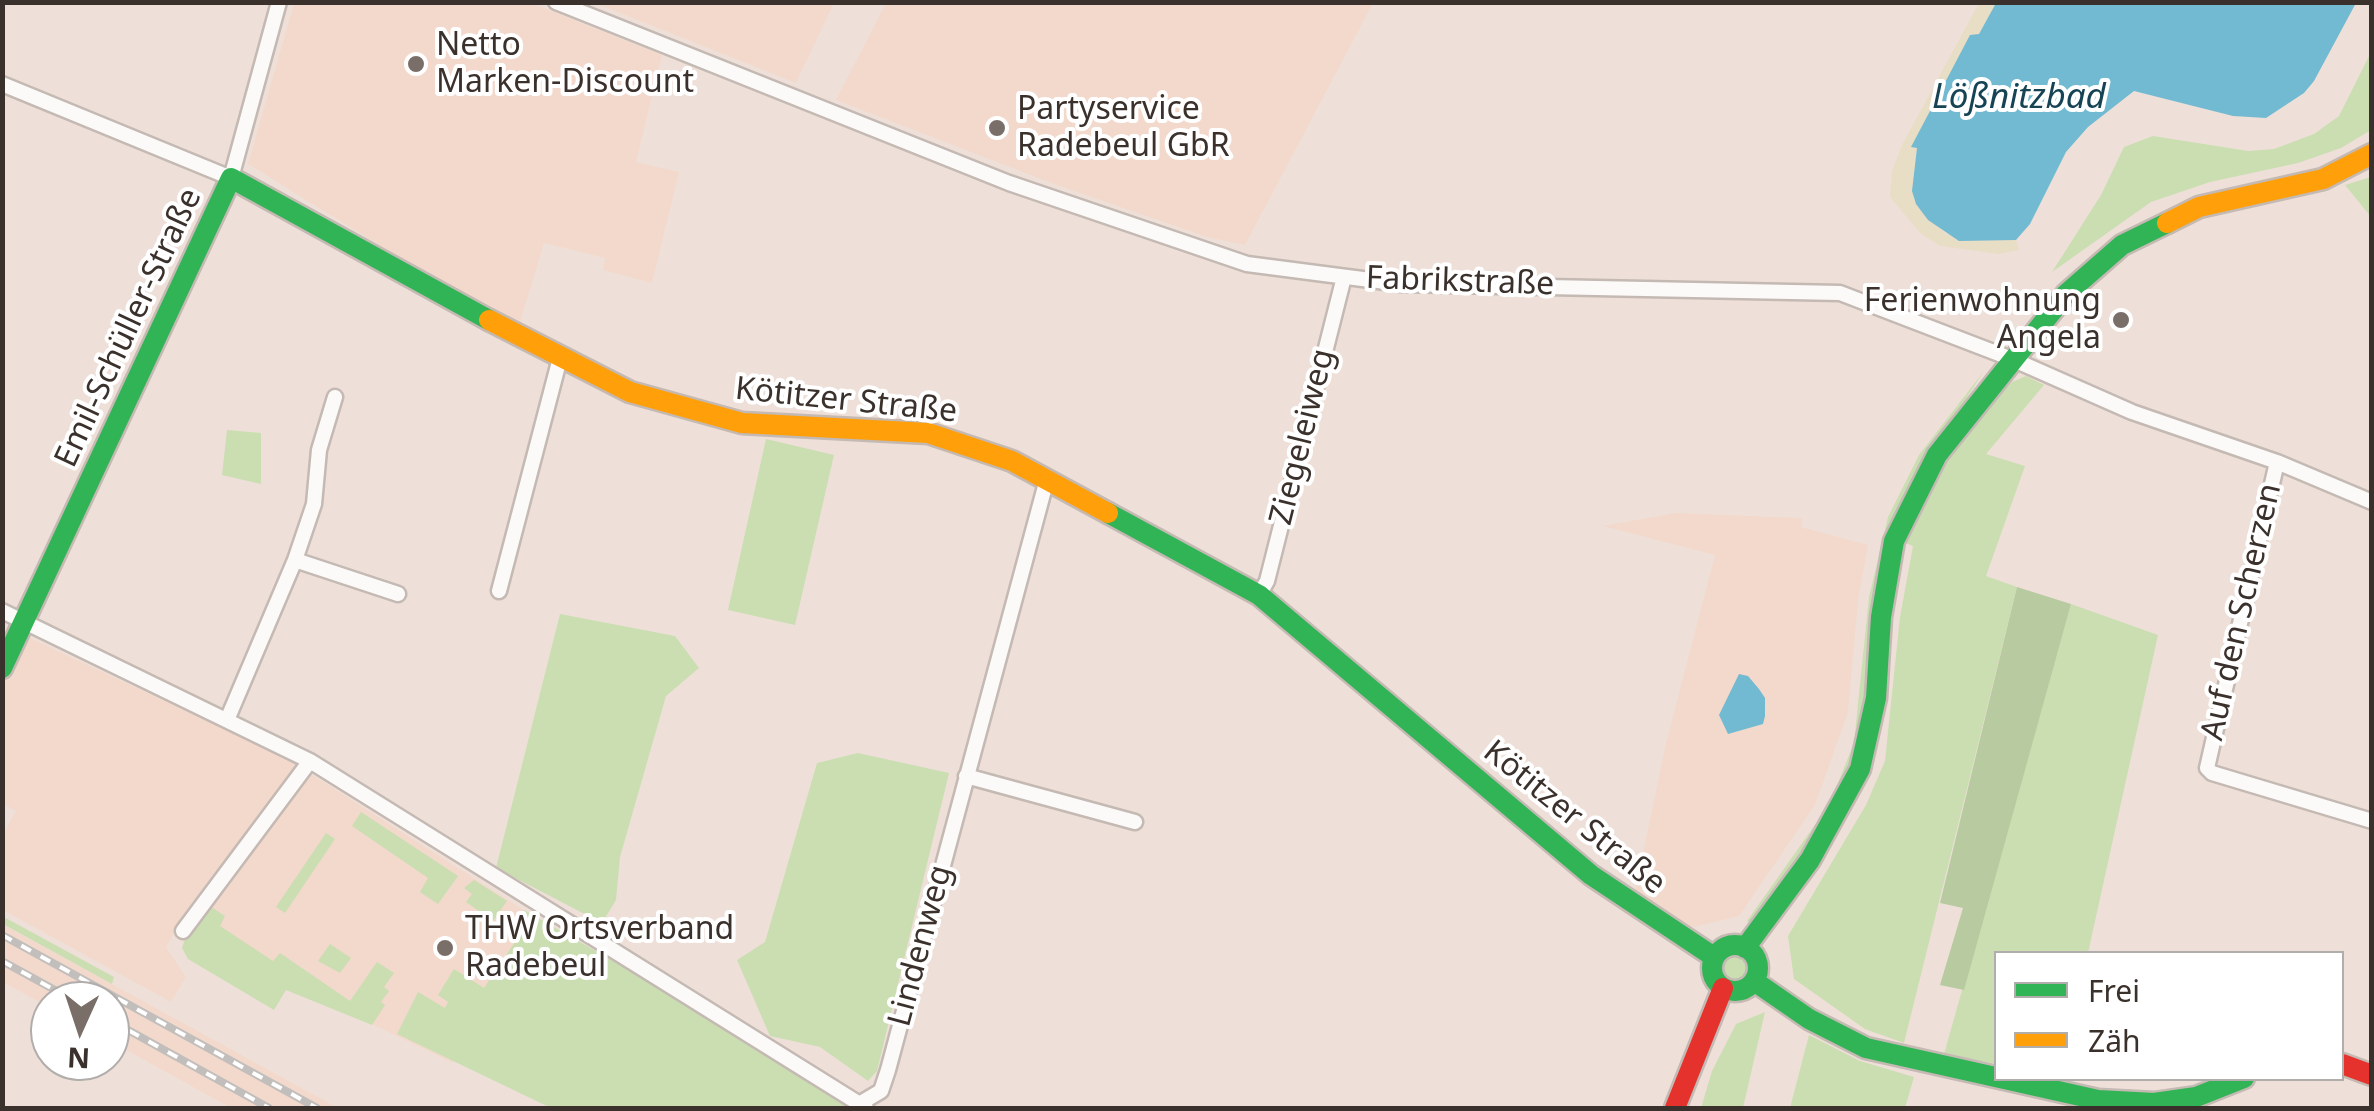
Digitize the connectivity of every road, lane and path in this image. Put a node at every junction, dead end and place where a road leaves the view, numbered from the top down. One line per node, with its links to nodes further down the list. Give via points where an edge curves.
1 (278, 2): 5 (street, Emil-Schüller-Straße)
2 (556, 2): 6 (street, Fabrikstraße, via 1042,195 1246,264)
3 (2, 84): 5 (street, Kötitzer Straße)
4 (2372, 154): 8 (street, via 2323,179 2199,207 2144,232 2080,281)
5 (232, 178): 7 (street, Kötitzer Straße); 18 (street, Emil-Schüller-Straße)
6 (1344, 276): 8 (street, Fabrikstraße, via 1400,284 1818,290 1873,304); 16 (street, Ziegeleiweg)
7 (560, 358): 11 (street, Kötitzer Straße, via 630,392 713,417 928,433 974,444); 14 (street)
8 (2012, 360): 10 (street, Fabrikstraße, via 2132,412); 26 (street, via 1936,455 1905,512 1887,571 1876,698 1860,769 1810,860)
9 (335, 397): 13 (street)
10 (2277, 462): 12 (street, Fabrikstraße); 24 (street, Auf den Scherzen, via 2208,768)
11 (1047, 479): 16 (street, Kötitzer Straße); 22 (street, Lindenweg)
12 (2372, 502)
13 (296, 560): 15 (street); 20 (street)
14 (499, 591)
15 (398, 594)
16 (1259, 595): 27 (street, Kötitzer Straße, via 1590,875)
17 (2, 611): 18 (street)
18 (26, 623): 19 (street, Emil-Schüller-Straße); 20 (street)
19 (2, 668)
20 (227, 720): 21 (street)
21 (310, 761): 25 (street); 35 (street)
22 (966, 776): 23 (street); 35 (street, Lindenweg, via 881,1091)
23 (1135, 822)
24 (2372, 822)
25 (184, 931)
26 (1745, 948): 27 (street, via 1724,948); 28 (street, via 1756,961)
27 (1714, 957): 29 (street, via 1713,976)
28 (1754, 981): 29 (street, via 1738,991); 32 (street, via 1809,1019 1889,1055)
29 (1724, 988): 37 (street)
30 (2344, 1065): 31 (street)
31 (2372, 1075)
32 (1994, 1078)
33 (2009, 1081): 36 (street)
34 (2236, 1081): 36 (street, via 2196,1097)
35 (862, 1106)
36 (2124, 1106)
37 (1675, 1108)

